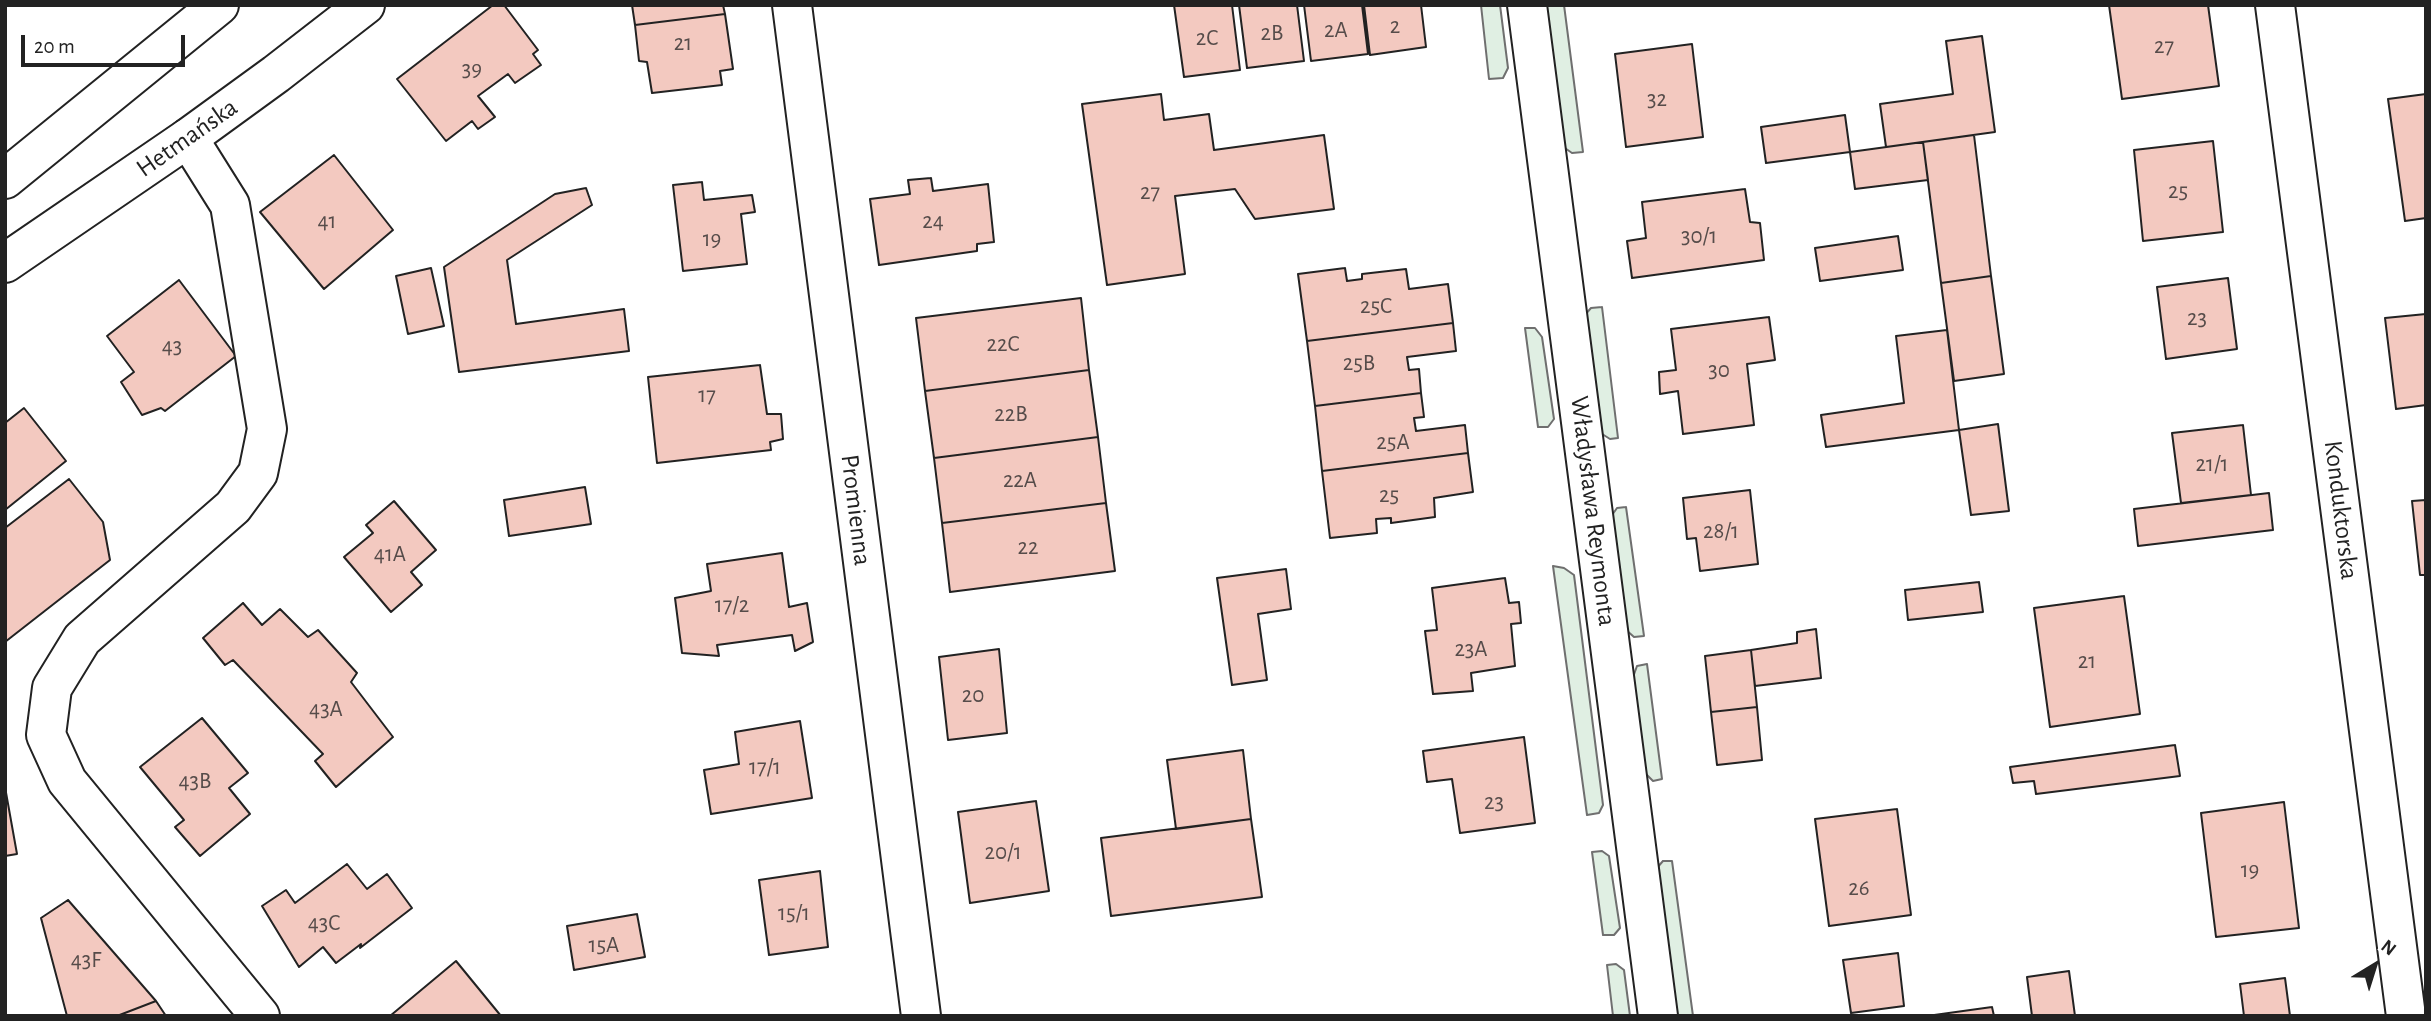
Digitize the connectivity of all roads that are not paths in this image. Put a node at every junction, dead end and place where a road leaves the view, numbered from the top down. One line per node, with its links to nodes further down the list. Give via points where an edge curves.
1 (219, 5): 7 (street)
2 (365, 5): 6 (street, Hetmańska)
3 (792, 5): 10 (street, Promienna)
4 (1527, 5): 11 (street, Władysława Reymonta)
5 (2275, 5): 12 (street, Konduktorska)
6 (188, 138): 8 (street, Hetmańska); 9 (street, via 230,205 267,429 258,473 233,507 82,639 52,688 46,735 67,781)
7 (5, 179)
8 (5, 263)
9 (260, 1016)
10 (921, 1016)
11 (1658, 1016)
12 (2406, 1016)

